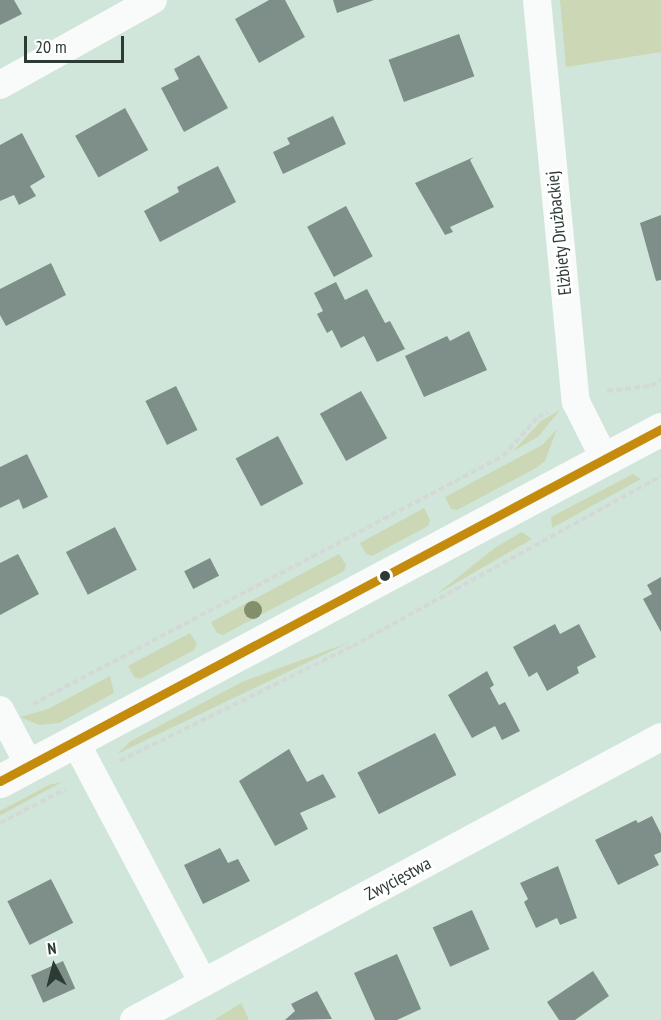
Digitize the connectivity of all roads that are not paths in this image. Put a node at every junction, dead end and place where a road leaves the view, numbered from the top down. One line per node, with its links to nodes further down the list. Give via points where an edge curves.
1 (153, 0): 3 (street)
2 (537, 0): 5 (street, Elżbiety Drużbackiej, via 576,402)
3 (0, 85)
4 (661, 429): 5 (main road)
5 (605, 460): 8 (main road)
6 (1, 712): 9 (street)
7 (661, 737): 11 (street, Zwycięstwa)
8 (75, 741): 9 (main road); 11 (street)
9 (29, 765): 10 (main road)
10 (0, 781)
11 (203, 983): 12 (street, Zwycięstwa)
12 (134, 1020)

